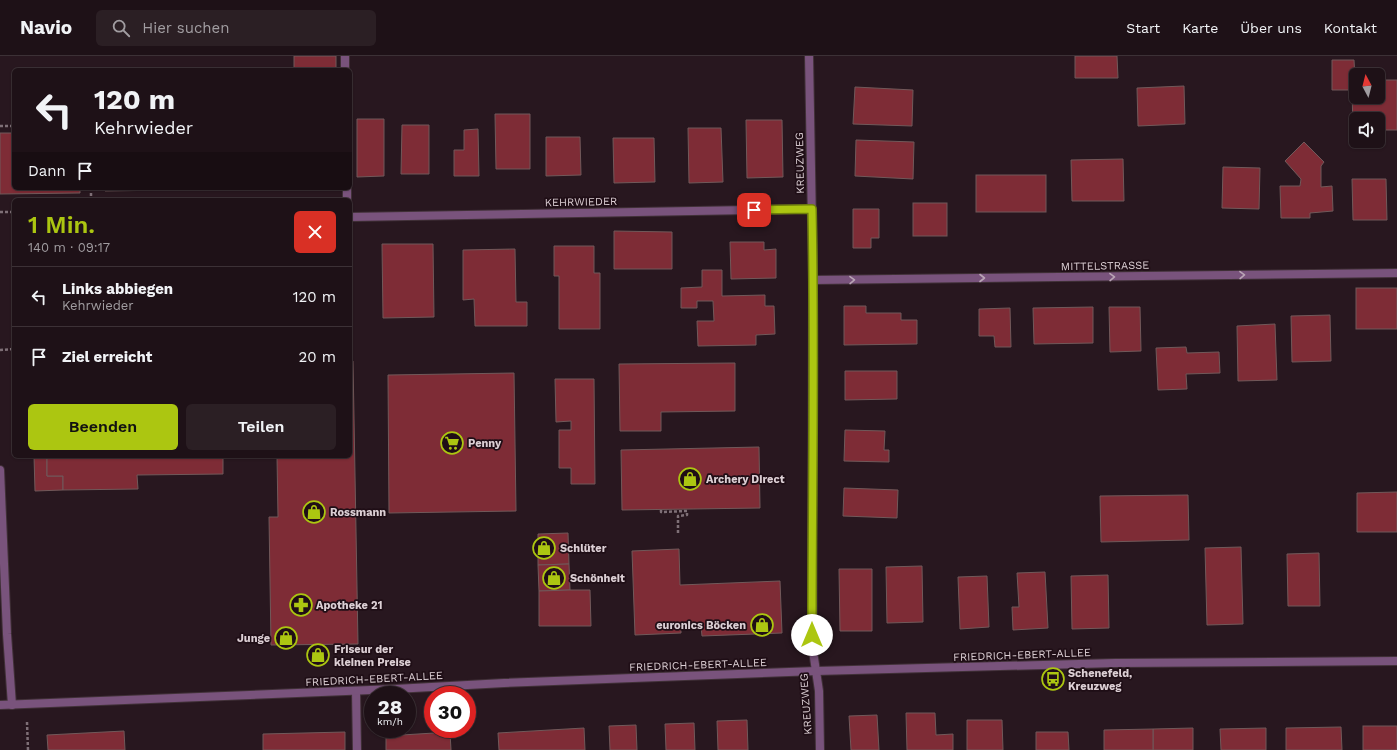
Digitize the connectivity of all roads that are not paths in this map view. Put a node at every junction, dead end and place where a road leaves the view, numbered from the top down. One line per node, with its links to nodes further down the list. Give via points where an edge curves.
1 (345, 56): 3 (street)
2 (810, 56): 4 (street, KREUZWEG)
3 (345, 68)
4 (812, 209): 5 (street, KEHRWIEDER); 7 (street, KREUZWEG)
5 (352, 217)
6 (1397, 273): 7 (street, MITTELSTRASSE, one-way to 6)
7 (813, 280): 10 (street, KREUZWEG, via 812,651)
8 (0, 470): 13 (street)
9 (1397, 661): 10 (street, FRIEDRICH-EBERT-ALLEE, via 1115,663)
10 (816, 671): 11 (street, FRIEDRICH-EBERT-ALLEE); 15 (street, KREUZWEG)
11 (356, 691): 13 (street, FRIEDRICH-EBERT-ALLEE); 14 (street)
12 (0, 705): 13 (street, FRIEDRICH-EBERT-ALLEE)
13 (12, 705)
14 (358, 750)
15 (820, 750)

